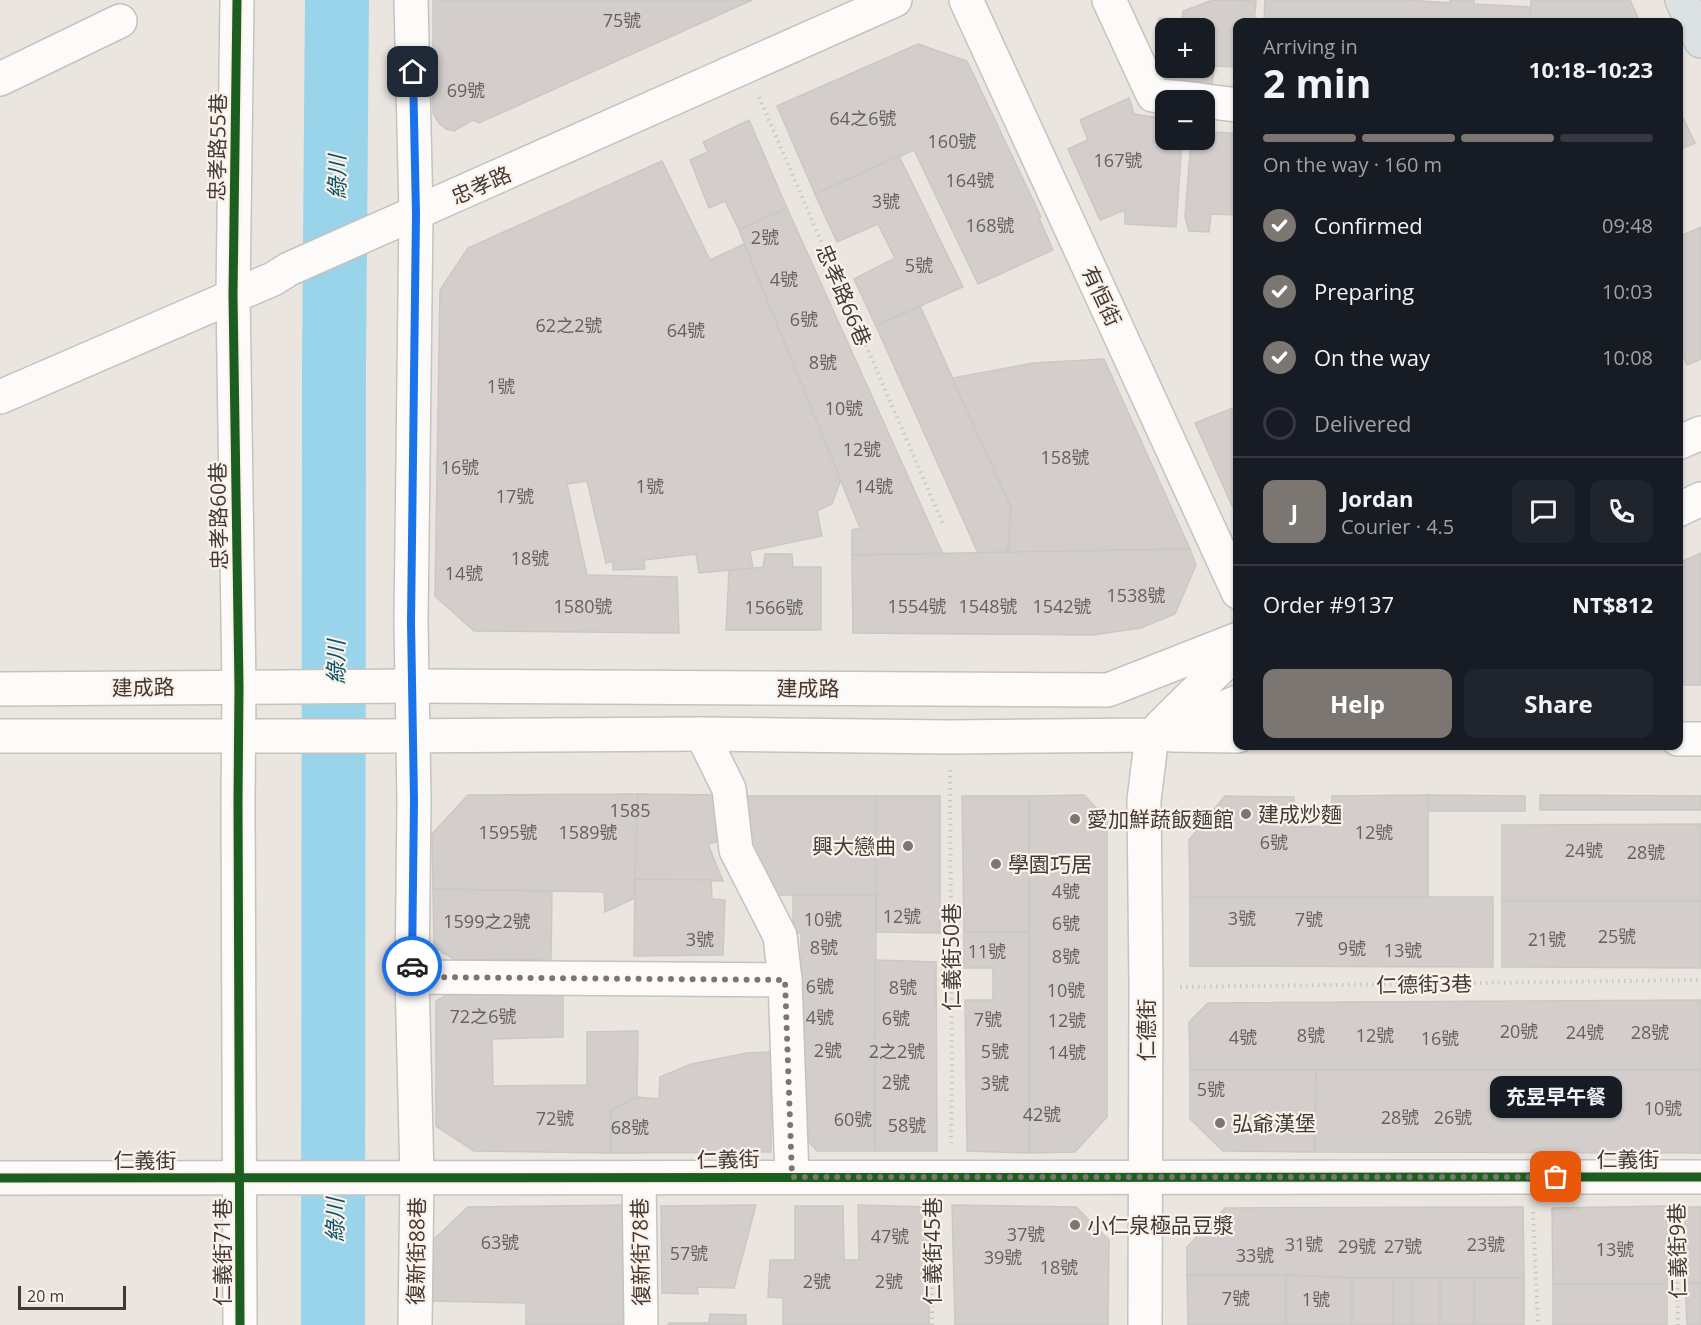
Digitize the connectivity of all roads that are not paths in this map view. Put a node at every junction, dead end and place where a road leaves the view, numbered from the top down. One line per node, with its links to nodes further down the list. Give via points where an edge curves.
1 (237, 0): 14 (street, 忠孝路55巷)
2 (411, 0): 13 (street)
3 (895, 0): 13 (street, 忠孝路)
4 (966, 0): 20 (street, 有恒街)
5 (1109, 0): 10 (street)
6 (1682, 0): 8 (main road)
7 (120, 21): 9 (street)
8 (1701, 41)
9 (0, 79)
10 (1155, 95)
11 (1215, 102): 12 (street)
12 (1233, 104)
13 (416, 214): 14 (street, 忠孝路); 23 (street)
14 (233, 295): 15 (street, 忠孝路); 24 (street, 忠孝路60巷)
15 (0, 397)
16 (1701, 433): 17 (street)
17 (1683, 441)
18 (1701, 499): 19 (street)
19 (1683, 508)
20 (1233, 581)
21 (1233, 641): 23 (street, 建成路, via 1108,690)
22 (1233, 655): 29 (street)
23 (413, 686): 24 (street, 建成路); 28 (street, 復新街88巷)
24 (239, 687): 25 (street, 建成路); 31 (street, 忠孝路60巷)
25 (0, 689)
26 (1233, 704): 29 (street)
27 (702, 734): 28 (street); 29 (street); 36 (street, via 729,789 736,850 780,936)
28 (413, 735): 31 (street); 35 (street, 復新街88巷)
29 (1152, 735): 32 (street); 39 (street, 仁德街, via 1144,800)
30 (0, 736): 31 (street)
31 (238, 736): 42 (street, 仁義街71巷)
32 (1233, 736)
33 (1683, 739): 34 (street)
34 (1701, 739)
35 (412, 977): 36 (street); 37 (street, 復新街88巷)
36 (785, 980): 38 (street)
37 (417, 1177): 42 (street, 仁義街); 43 (street, 仁義街); 45 (street, 復新街88巷)
38 (792, 1177): 39 (street, 仁義街); 43 (street, 仁義街)
39 (1145, 1177): 40 (street, 仁義街); 47 (street, 仁德街)
40 (1688, 1177)
41 (0, 1178): 42 (street, 仁義街)
42 (240, 1178): 44 (street, 仁義街71巷)
43 (639, 1178): 46 (street, 復新街78巷)
44 (240, 1325)
45 (415, 1325)
46 (642, 1325)
47 (1145, 1325)

